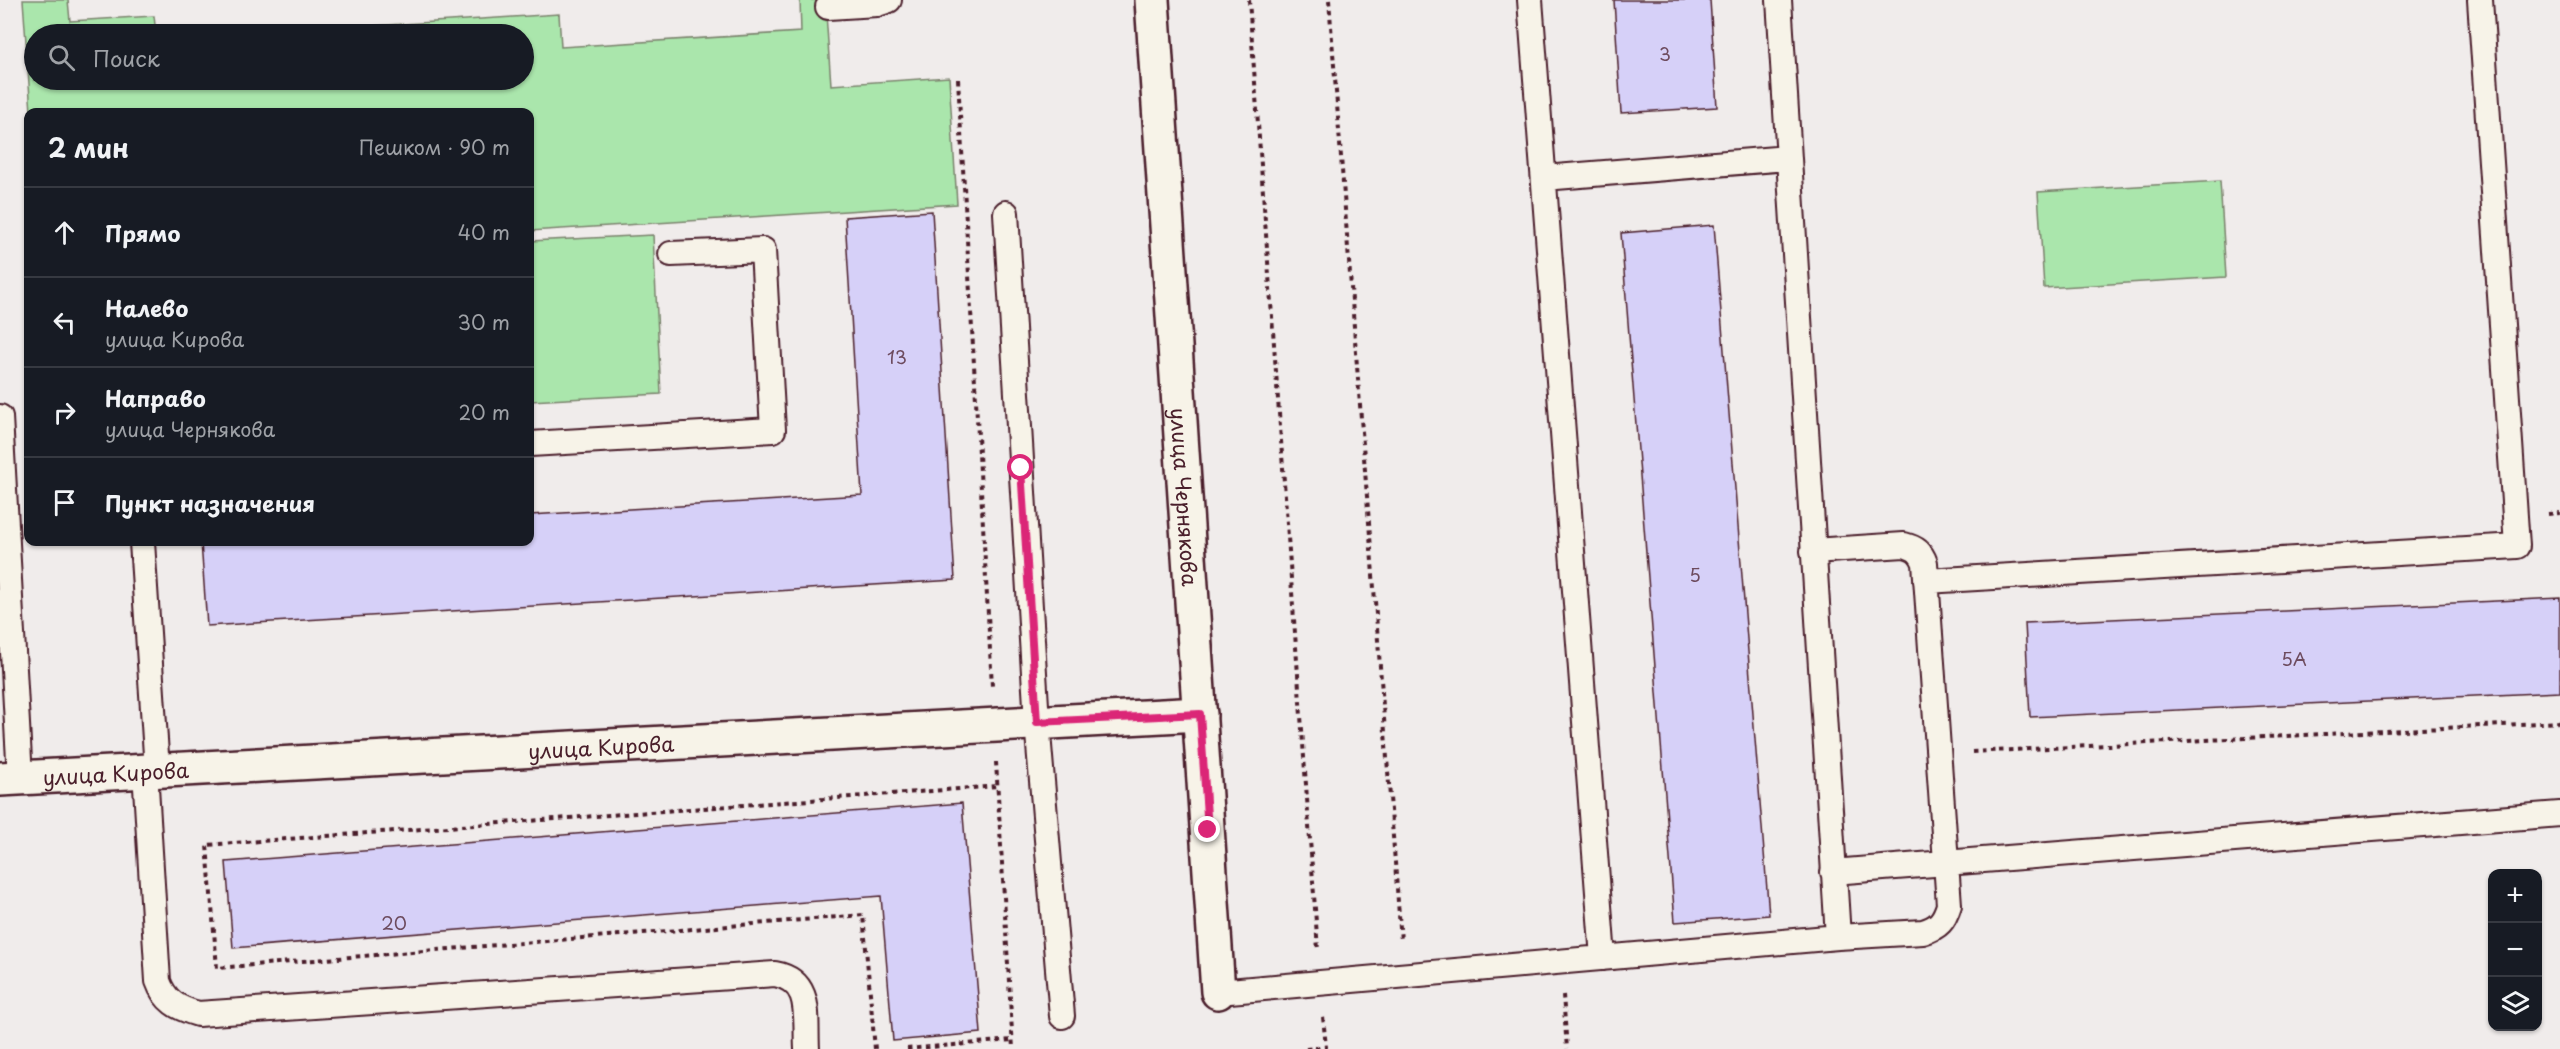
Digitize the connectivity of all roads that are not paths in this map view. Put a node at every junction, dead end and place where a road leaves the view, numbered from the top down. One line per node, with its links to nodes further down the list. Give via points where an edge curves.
1 (889, 0): 6 (lane)
2 (1152, 0): 16 (street, улица Чернякова)
3 (1530, 0): 8 (lane)
4 (1779, 0): 7 (lane)
5 (2480, 0): 15 (lane, via 2517,546)
6 (828, 7)
7 (1788, 158): 8 (lane); 14 (lane)
8 (1544, 178): 24 (lane)
9 (1005, 213): 17 (lane)
10 (671, 254): 12 (lane, via 763,250 773,430)
11 (0, 417): 19 (lane)
12 (534, 444)
13 (142, 546): 18 (lane)
14 (1814, 551): 15 (lane, via 1913,547 1922,554); 22 (lane)
15 (1926, 581): 21 (lane)
16 (1200, 714): 17 (street, улица Кирова); 25 (street, улица Чернякова)
17 (1037, 722): 18 (street, улица Кирова); 26 (lane)
18 (151, 771): 19 (street, улица Кирова); 27 (lane, via 158,981 163,994 184,1010 198,1014 774,974 794,980 801,987)
19 (10, 779)
20 (2560, 814): 21 (lane)
21 (1946, 864): 22 (lane); 23 (lane, via 1949,906 1937,928)
22 (1833, 872): 23 (lane)
23 (1838, 937): 24 (lane)
24 (1603, 958): 25 (lane)
25 (1218, 992)
26 (1062, 1016)
27 (807, 1049)

